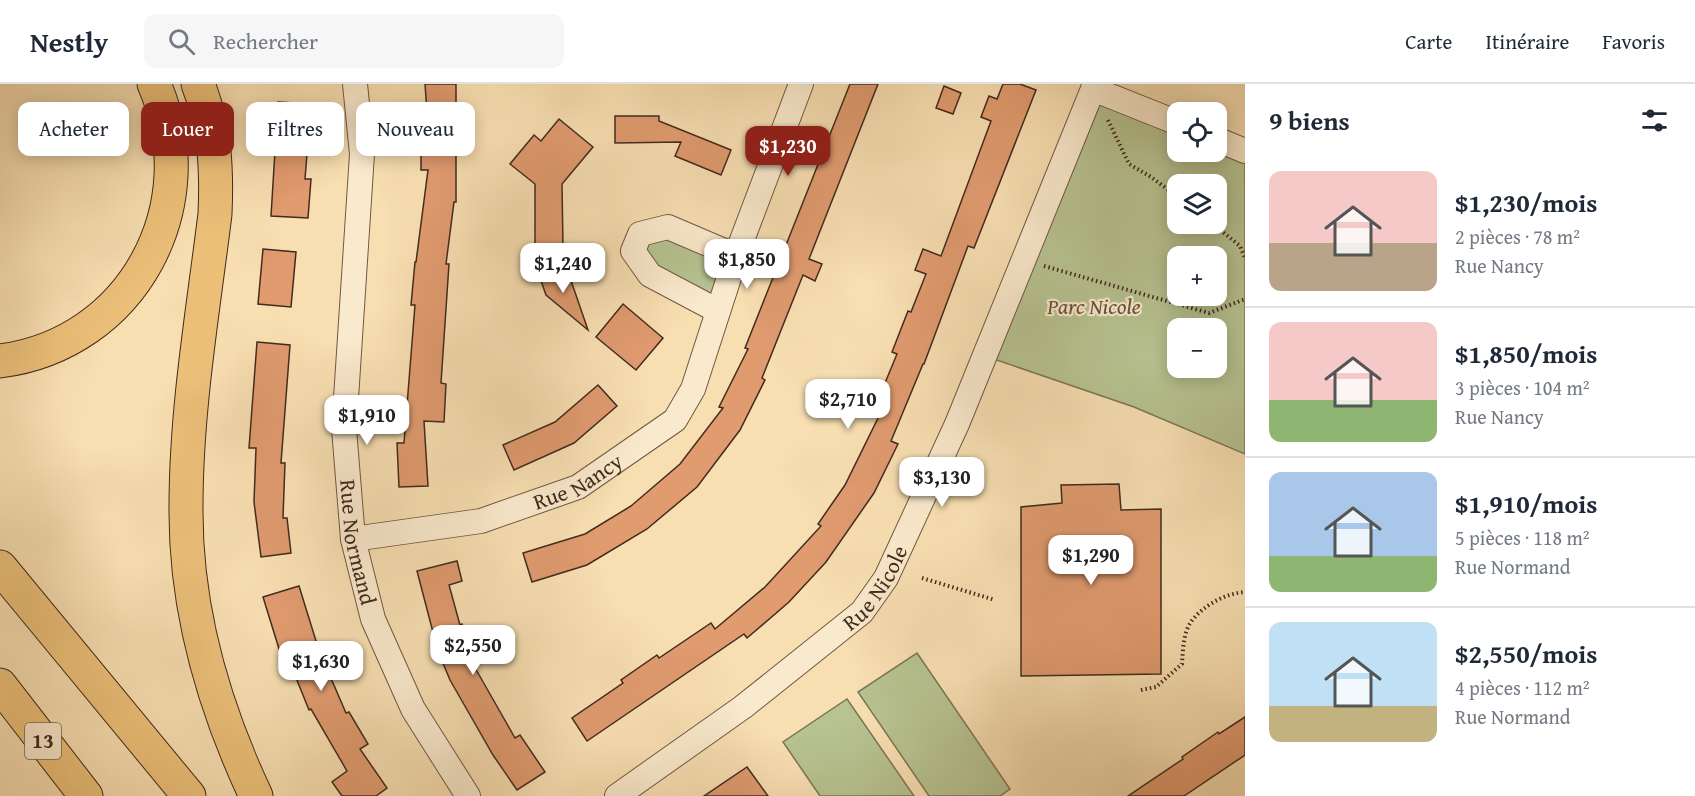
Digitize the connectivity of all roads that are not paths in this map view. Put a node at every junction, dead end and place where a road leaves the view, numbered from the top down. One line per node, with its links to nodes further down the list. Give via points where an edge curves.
1 (154, 84): 11 (highway, via 165,111 172,170 162,228 147,262 126,293 82,332 45,350)
2 (198, 84): 17 (highway, via 213,136 216,187 189,436 187,542 196,613 211,676)
3 (355, 84): 12 (street, Rue Normand, via 362,154 344,429)
4 (801, 84): 9 (street, Rue Nancy)
5 (1094, 86): 6 (street); 19 (street, Rue Nicole, via 957,424 886,578 862,612 743,707)
6 (1167, 118)
7 (1227, 144): 8 (street)
8 (1245, 151)
9 (736, 255): 10 (street, Rue Nancy); 10 (street, via 668,227 640,234 633,250 650,275)
10 (718, 311): 12 (street, Rue Nancy, via 693,389 675,420 578,487 481,521)
11 (0, 361)
12 (353, 539): 18 (street, Rue Normand, via 373,619 408,699)
13 (0, 567): 16 (highway)
14 (0, 685): 15 (highway, 13)
15 (86, 796)
16 (189, 796)
17 (256, 796)
18 (468, 796)
19 (617, 796)

